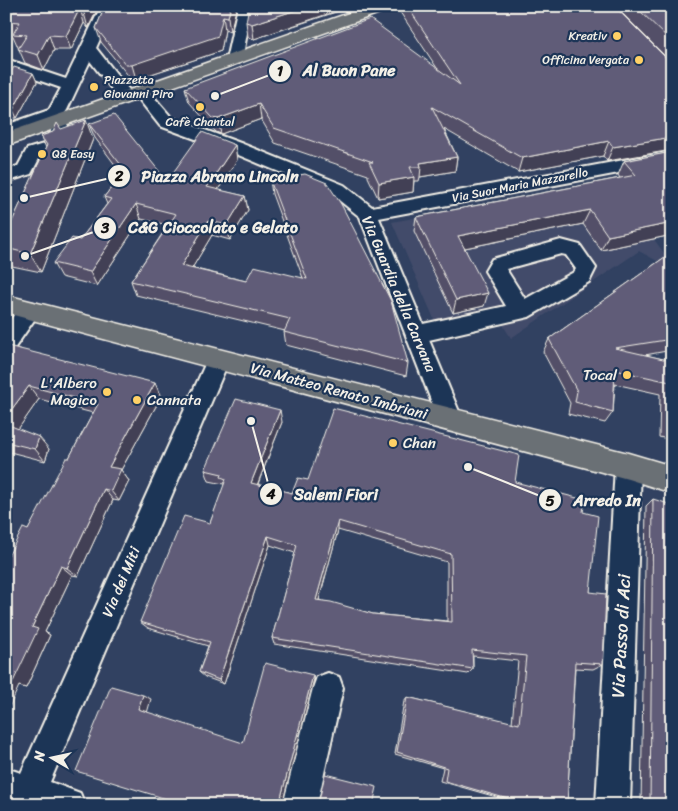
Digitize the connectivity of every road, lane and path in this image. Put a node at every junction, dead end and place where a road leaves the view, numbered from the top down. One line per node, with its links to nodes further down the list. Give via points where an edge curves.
1 (108, 6): 4 (street)
2 (245, 6): 5 (street)
3 (385, 6): 5 (main road)
4 (88, 49): 7 (street); 8 (street, Via Guardia della Carvana)
5 (234, 60): 8 (main road)
6 (6, 64): 7 (street)
7 (70, 86): 9 (street)
8 (134, 95): 9 (main road); 13 (street, Via Guardia della Carvana, via 166,122 336,189)
9 (60, 116): 10 (main road); 12 (street, via 55,146 33,153 25,170)
10 (9, 140)
11 (672, 157): 13 (street, Via Suor Maria Mazzarello)
12 (6, 176)
13 (368, 214): 16 (street, Via Guardia della Carvana)
14 (18, 307): 17 (street); 18 (main road, Via Matteo Renato Imbriani)
15 (521, 311): 16 (lane)
16 (416, 334): 19 (street, Via Guardia della Carvana)
17 (6, 343)
18 (218, 360): 19 (main road, Via Matteo Renato Imbriani); 23 (street, Via dei Miti)
19 (451, 421): 20 (main road, Via Matteo Renato Imbriani)
20 (628, 466): 21 (main road, Via Matteo Renato Imbriani); 26 (street, Via Passo di Aci)
21 (672, 480)
22 (328, 688): 25 (street)
23 (20, 794): 24 (street)
24 (68, 805)
25 (300, 805)
26 (613, 805)

